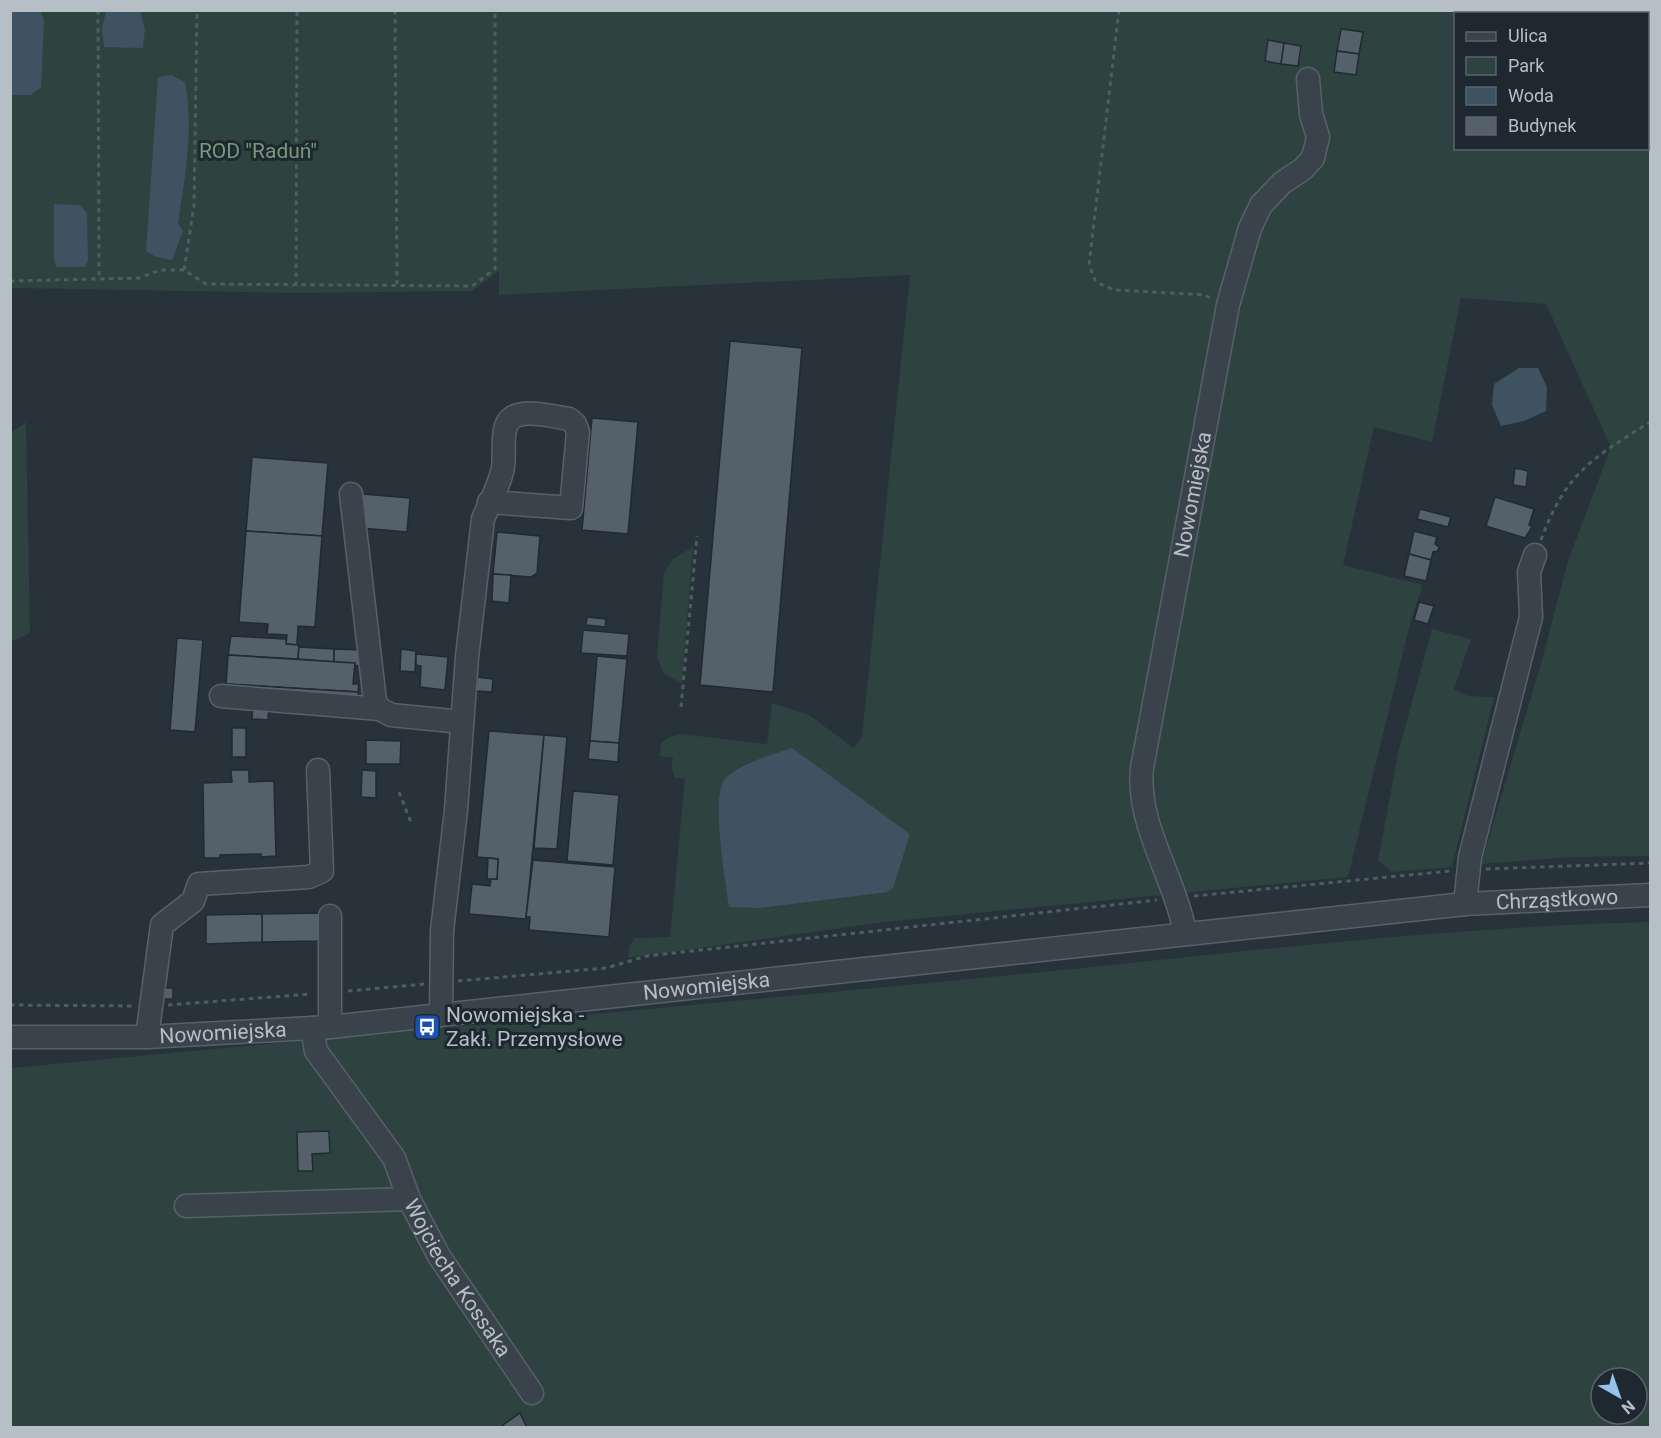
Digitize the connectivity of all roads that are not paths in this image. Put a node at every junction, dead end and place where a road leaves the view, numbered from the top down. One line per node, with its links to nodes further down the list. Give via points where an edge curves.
1 (1308, 79): 12 (street, Nowomiejska, via 1318,137 1313,158 1261,205 1250,228 1228,305 1141,782 1147,821 1177,898)
2 (351, 494): 6 (street, via 375,701)
3 (489, 502): 3 (street, via 502,472 506,425 514,416 525,413 570,419 575,424 578,432 571,508); 7 (street, via 483,519)
4 (1535, 555): 10 (street, via 1529,572 1531,617 1469,869)
5 (221, 696): 6 (street)
6 (380, 709): 7 (street, via 391,715)
7 (462, 722): 13 (street, via 440,982)
8 (318, 770): 16 (street, via 322,871 309,877 199,884 194,901 162,925)
9 (1650, 895): 10 (street, Chrząstkowo)
10 (1465, 904): 12 (street, Nowomiejska)
11 (330, 916): 14 (street, via 330,993)
12 (1185, 933): 13 (street, Nowomiejska)
13 (441, 1015): 14 (street, Nowomiejska)
14 (321, 1027): 16 (street, Nowomiejska); 17 (street, via 316,1051 394,1158)
15 (10, 1037): 16 (street, Nowomiejska)
16 (147, 1037)
17 (409, 1199): 18 (street, Wojciecha Kossaka); 19 (street, Wojciecha Kossaka, via 439,1256)
18 (186, 1206)
19 (532, 1393)

